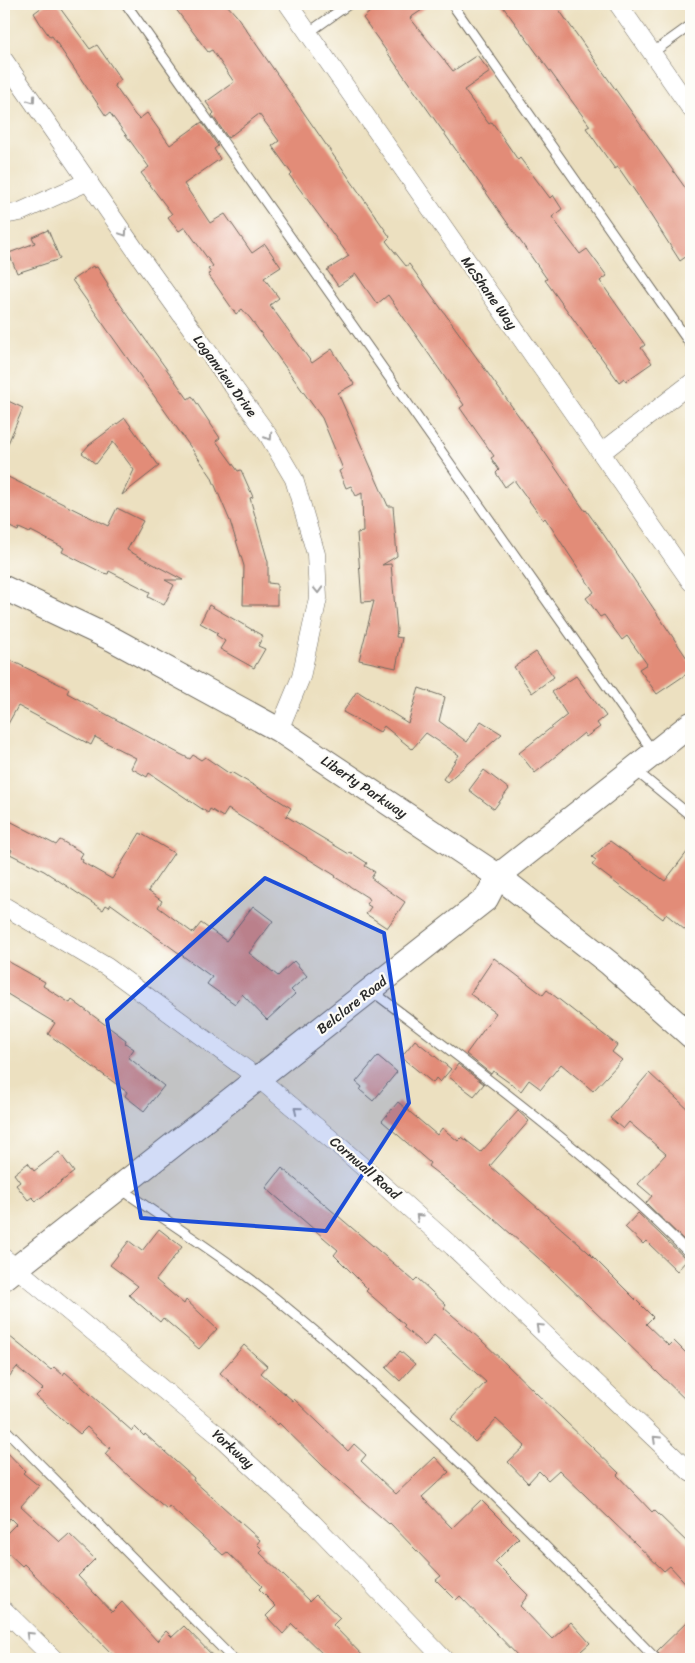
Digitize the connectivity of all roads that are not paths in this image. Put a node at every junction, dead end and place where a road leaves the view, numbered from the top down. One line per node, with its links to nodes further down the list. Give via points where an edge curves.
1 (126, 4): 20 (lane)
2 (288, 4): 7 (street, McShane Way)
3 (349, 4): 7 (lane)
4 (452, 4): 13 (lane)
5 (618, 4): 8 (street)
6 (691, 25): 8 (lane)
7 (308, 33): 15 (street, McShane Way)
8 (652, 53): 10 (street)
9 (4, 60): 11 (street, Loganview Drive, one-way to 11)
10 (691, 110)
11 (89, 181): 12 (street, via 20,212); 19 (street, Loganview Drive, one-way to 19, via 268,435 294,479 316,554 318,598 301,677)
12 (4, 215)
13 (691, 345)
14 (691, 383): 15 (street)
15 (601, 453): 16 (street, McShane Way)
16 (691, 582)
17 (4, 588): 19 (street, Liberty Parkway, via 114,640)
18 (691, 724): 20 (street, Belclare Road)
19 (279, 730): 23 (street, Liberty Parkway)
20 (654, 753): 21 (street, Belclare Road)
21 (635, 770): 22 (lane); 23 (street, Belclare Road)
22 (691, 816)
23 (498, 876): 25 (street, Belclare Road, via 486,899); 26 (street, Liberty Parkway, via 609,963)
24 (4, 906): 27 (street, Cornwall Road, via 107,967)
25 (372, 990): 27 (street, Belclare Road); 29 (lane, via 513,1097)
26 (691, 1036)
27 (258, 1078): 28 (street, Belclare Road); 32 (street, Cornwall Road, one-way to 27, via 453,1247)
28 (119, 1187): 30 (street, Belclare Road); 37 (lane, via 273,1296 356,1366 427,1429)
29 (691, 1255)
30 (8, 1268): 36 (street, Yorkway, via 218,1435 313,1523)
31 (4, 1428): 35 (lane)
32 (691, 1473)
33 (4, 1610): 34 (street, one-way to 33)
34 (54, 1659)
35 (233, 1659)
36 (444, 1659)
37 (656, 1659)

